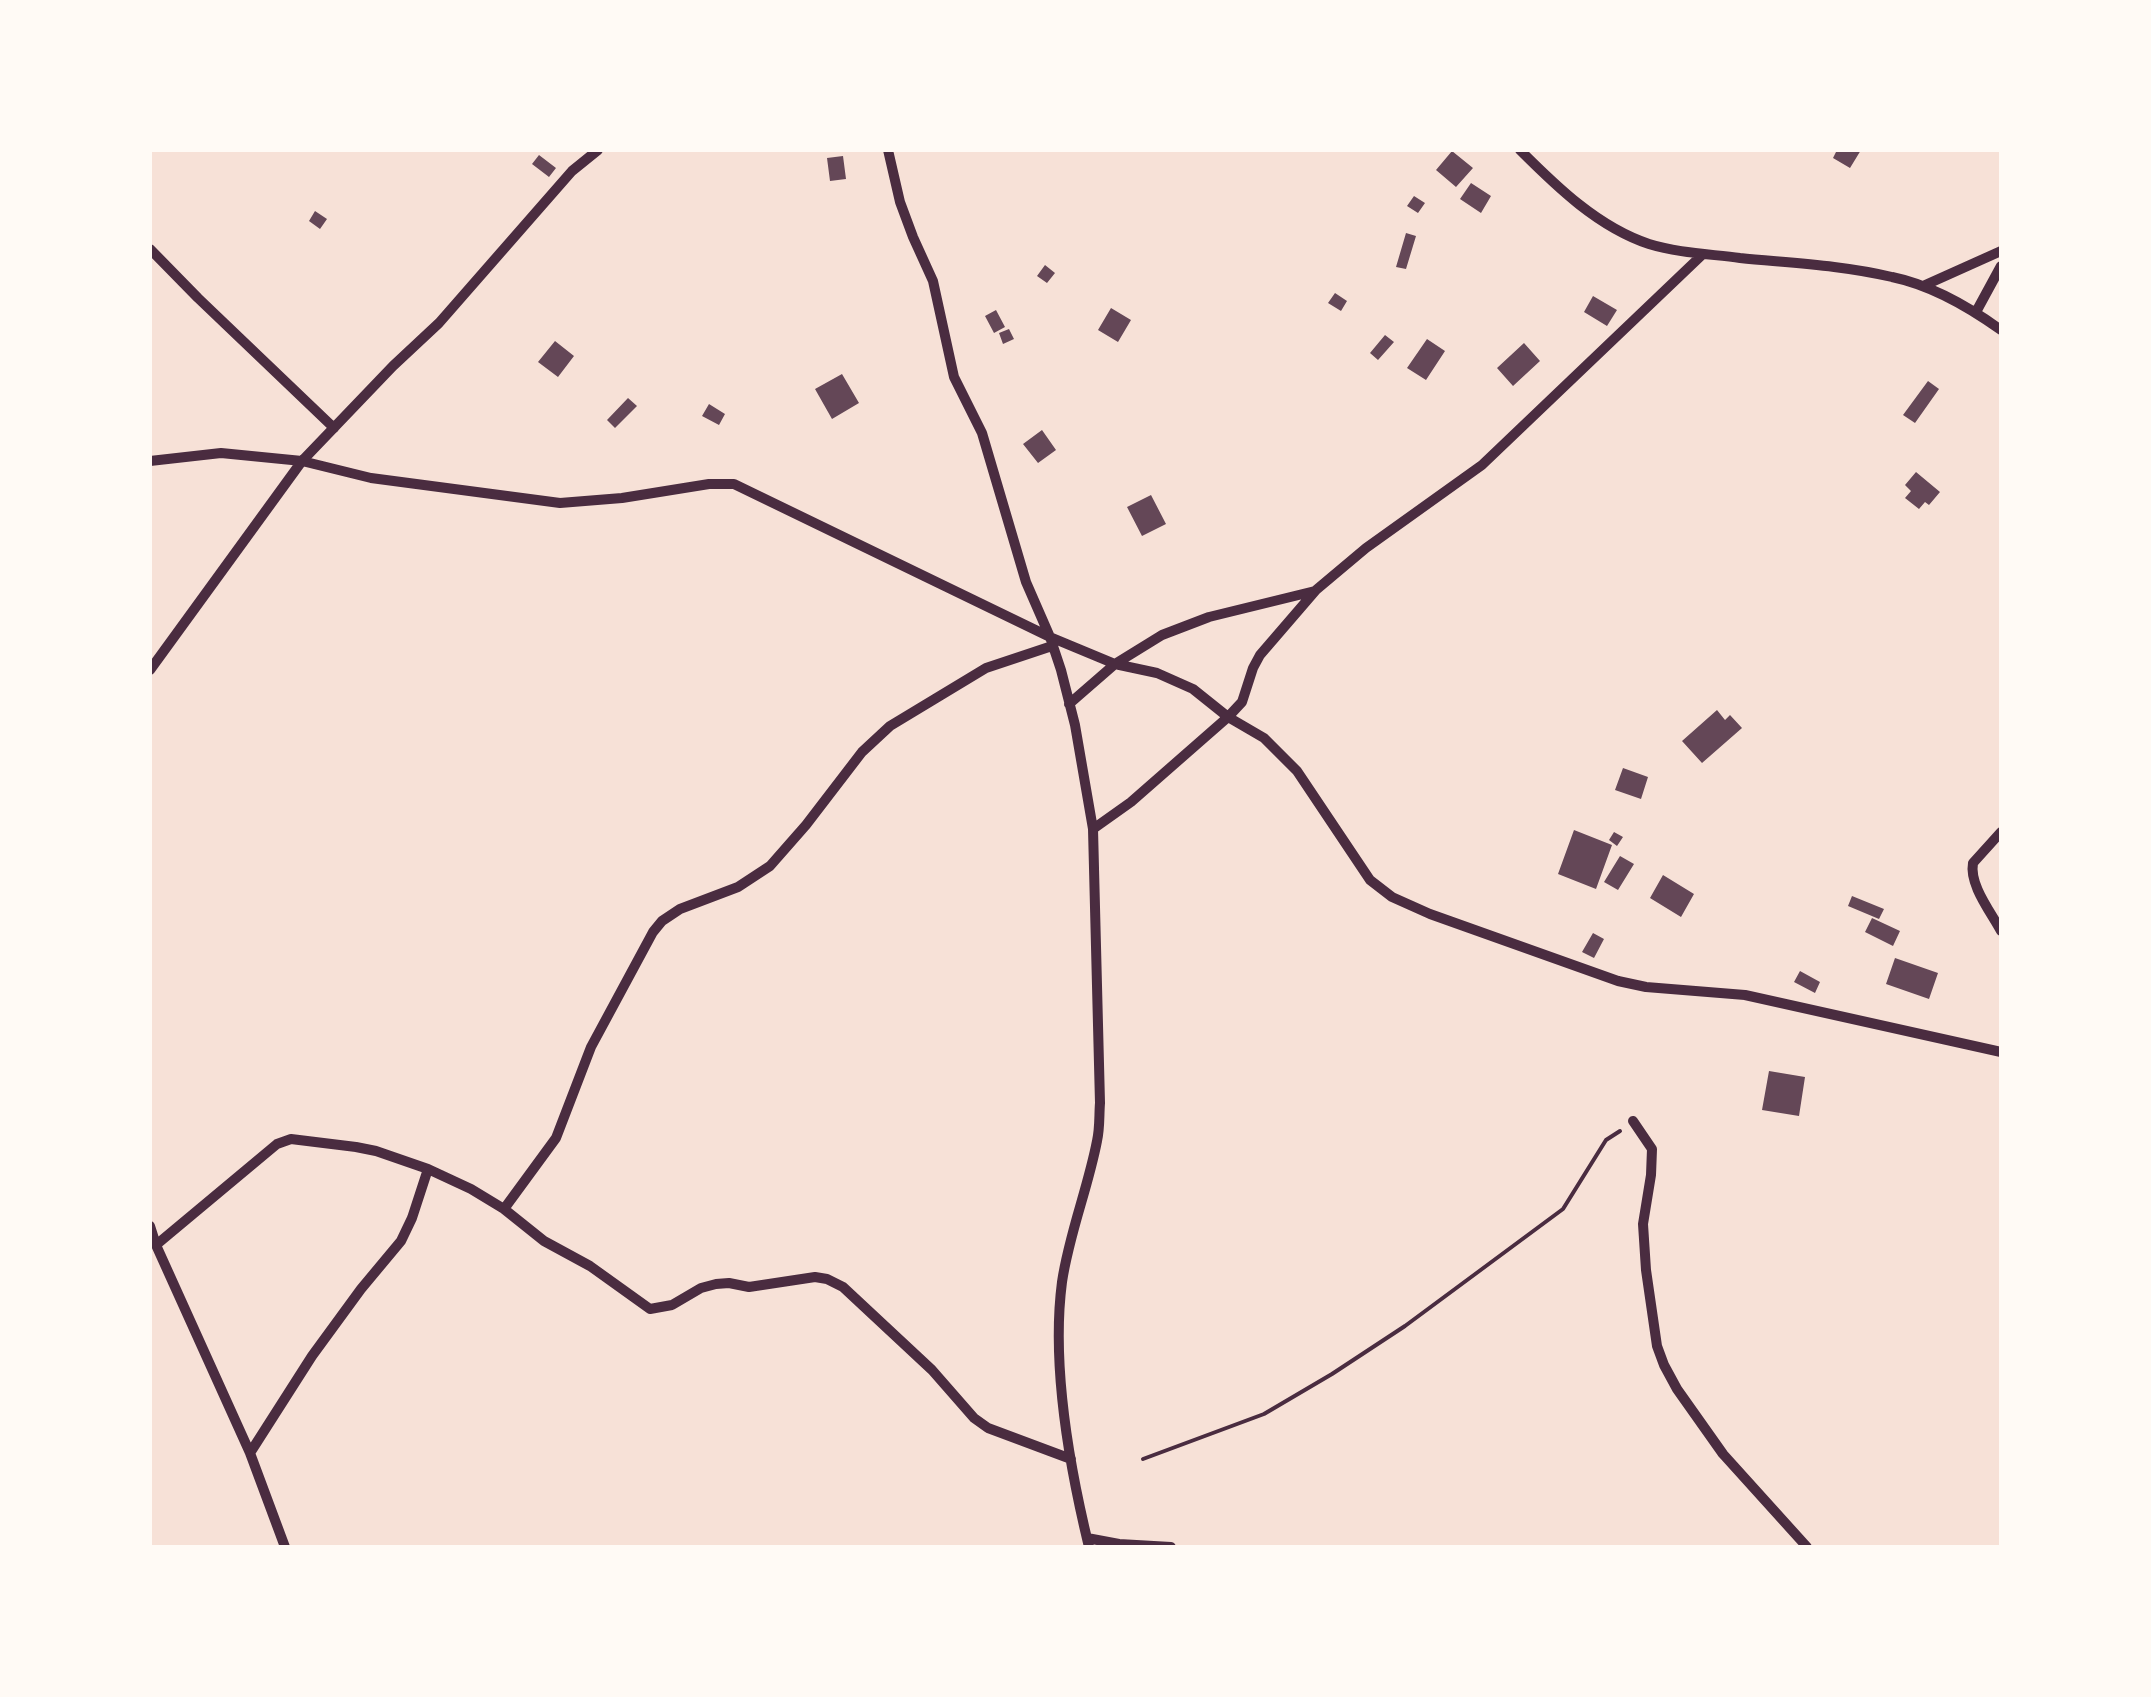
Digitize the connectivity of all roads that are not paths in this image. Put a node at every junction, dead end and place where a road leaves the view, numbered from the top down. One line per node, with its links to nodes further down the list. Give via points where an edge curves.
1 (598, 150): 11 (street)
2 (888, 150): 15 (street, via 906,220 933,281 954,377 982,433)
3 (1520, 150): 6 (street, via 1560,190 1625,234)
4 (150, 249): 11 (street)
5 (2001, 251): 8 (street)
6 (1703, 254): 8 (street, via 1855,270); 14 (street, via 1482,464)
7 (2001, 266): 9 (street)
8 (1923, 286): 9 (street)
9 (1976, 312): 10 (street)
10 (2001, 330)
11 (334, 428): 13 (street)
12 (150, 461): 13 (street, via 221,453)
13 (302, 461): 15 (street, via 370,478 560,503 734,484); 17 (street)
14 (1316, 590): 16 (street, via 1184,625); 19 (street, via 1260,655 1242,702)
15 (1051, 642): 16 (street); 18 (street); 26 (street, via 986,668 890,726 770,866 662,922 592,1047 556,1138)
16 (1114, 664): 18 (street); 19 (street, via 1193,689)
17 (150, 670)
18 (1070, 704): 20 (street)
19 (1228, 718): 20 (street); 23 (street, via 1264,738 1297,771 1370,880 1392,898 1646,988 1746,995)
20 (1093, 829): 30 (street, via 1100,1103 1098,1137 1062,1281 1059,1361)
21 (2001, 832): 22 (street, via 1972,868)
22 (2001, 931)
23 (2001, 1052)
24 (1633, 1121): 35 (street, via 1652,1150 1643,1224 1664,1365 1723,1454)
25 (428, 1169): 26 (street); 28 (street, via 376,1151 291,1140 277,1144); 29 (street, via 402,1241 312,1356)
26 (504, 1209): 30 (street, via 650,1309 716,1284 827,1279 932,1370 974,1418)
27 (150, 1226): 28 (street)
28 (156, 1246): 29 (street)
29 (250, 1453): 33 (street)
30 (1071, 1459): 31 (street)
31 (1088, 1542): 32 (street)
32 (1144, 1546): 34 (street)
33 (285, 1547)
34 (1170, 1547)
35 (1807, 1547)

